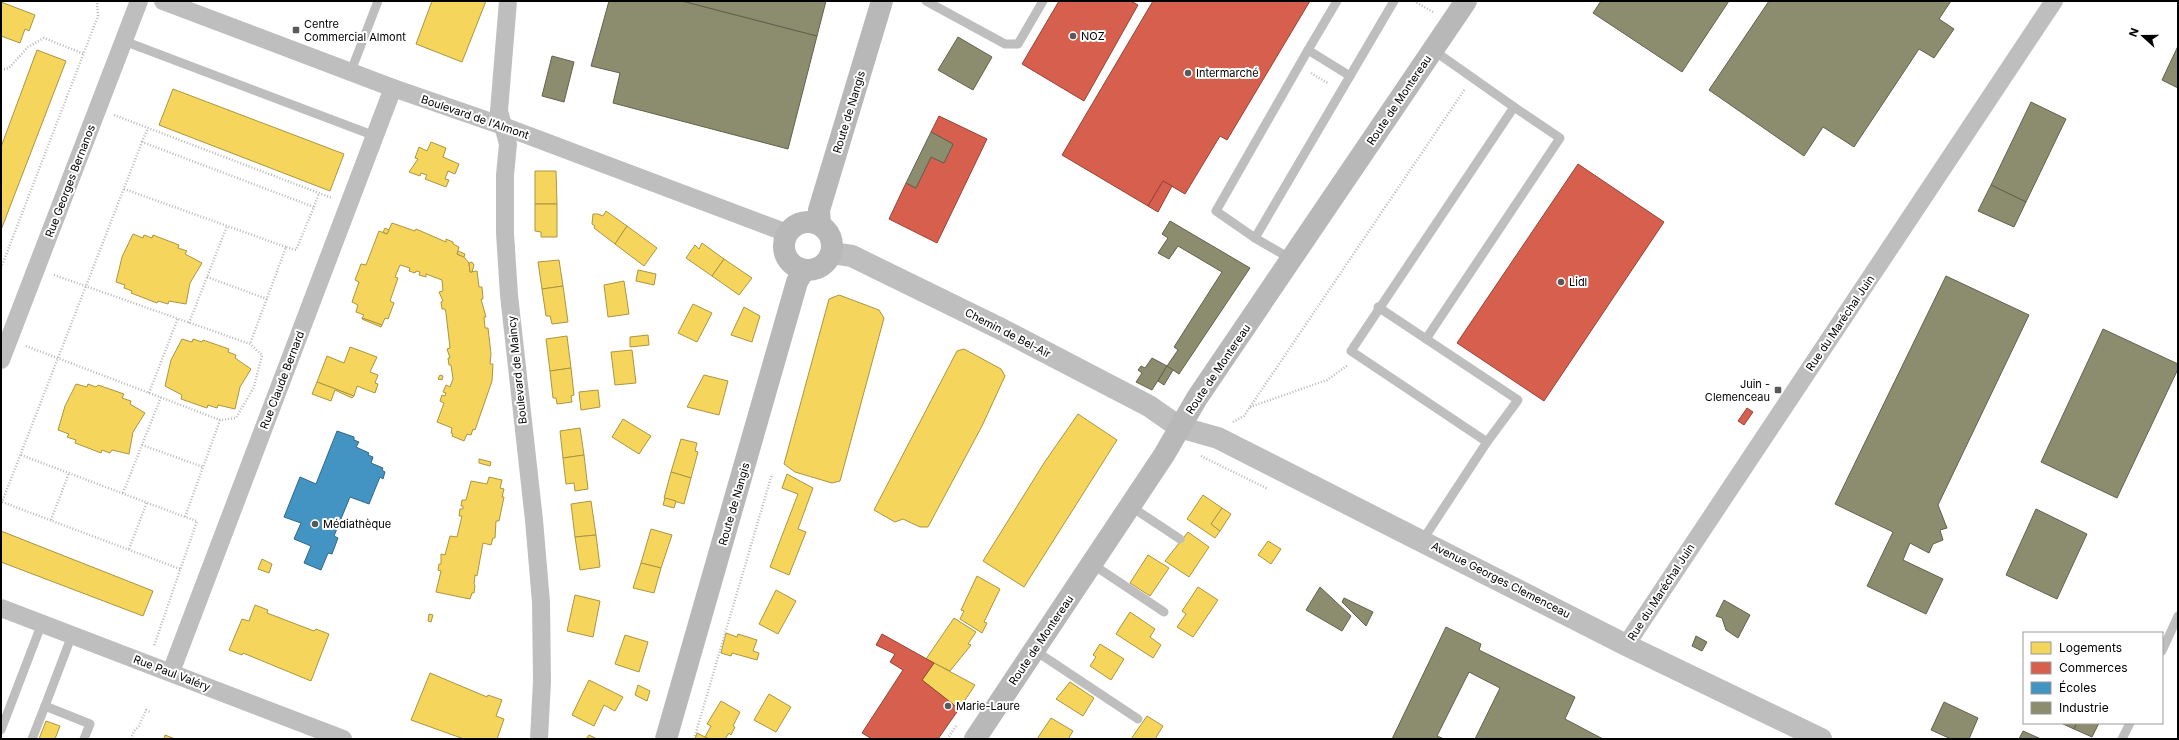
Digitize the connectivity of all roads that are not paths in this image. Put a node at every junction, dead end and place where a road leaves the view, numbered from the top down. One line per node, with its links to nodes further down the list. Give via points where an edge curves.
1 (139, 1): 12 (street, Rue Georges Bernanos)
2 (378, 1): 15 (lane)
3 (508, 1): 19 (street, Boulevard de Maincy, via 499,111)
4 (882, 1): 21 (main road, Route de Nangis, via 819,210)
5 (926, 1): 6 (lane, via 1005,44 1018,44)
6 (1043, 1)
7 (1337, 1): 13 (lane)
8 (1394, 1): 16 (lane)
9 (1466, 1): 14 (main road, Route de Montereau)
10 (2054, 1): 41 (street, Rue du Maréchal Juin)
11 (168, 2): 15 (street, Boulevard de l'Almont)
12 (124, 41): 20 (lane); 29 (street, Rue Georges Bernanos)
13 (1308, 50): 16 (lane); 23 (lane, via 1216,212)
14 (1433, 50): 18 (lane); 25 (main road, Route de Montereau)
15 (351, 72): 17 (street, Boulevard de l'Almont)
16 (1350, 76): 23 (lane)
17 (394, 88): 19 (street, Boulevard de l'Almont); 20 (street, Rue Claude Bernard)
18 (1514, 107): 27 (lane); 28 (lane, via 1560,138)
19 (503, 126): 22 (street, Boulevard de l'Almont); 53 (street, Boulevard de Maincy, via 508,144 505,226 509,295 541,602 542,681)
20 (375, 136): 44 (street, Rue Claude Bernard)
21 (820, 224): 22 (main road, via 805,221); 24 (main road, via 832,240)
22 (787, 234): 26 (main road, via 784,241 786,256 790,263)
23 (1254, 238): 25 (lane)
24 (832, 253): 26 (main road, via 820,267); 30 (street, Chemin de Bel-Air, via 852,256 996,326 1155,410)
25 (1292, 260): 30 (main road, Route de Montereau)
26 (804, 270): 54 (main road, Route de Nangis, via 797,282)
27 (1378, 307): 28 (lane); 31 (lane, via 1351,350)
28 (1426, 339): 31 (lane, via 1518,400)
29 (1, 360)
30 (1179, 427): 32 (main road, Route de Montereau, via 1164,455); 34 (street, Avenue Georges Clemenceau, via 1218,438)
31 (1487, 442): 34 (lane)
32 (1130, 506): 33 (lane); 35 (main road, Route de Montereau)
33 (1180, 539)
34 (1422, 541): 41 (street, Avenue Georges Clemenceau)
35 (1092, 564): 37 (lane); 43 (main road, Route de Montereau)
36 (1, 608): 39 (street, Rue Paul Valéry)
37 (1164, 612)
38 (2178, 618): 42 (lane)
39 (42, 623): 40 (street, Rue Paul Valéry); 48 (lane)
40 (72, 635): 44 (street, Rue Paul Valéry); 45 (lane)
41 (1626, 645): 55 (street, Avenue Georges Clemenceau)
42 (2163, 649)
43 (1034, 650): 46 (lane); 49 (main road, Route de Montereau)
44 (171, 672): 52 (street, Rue Paul Valéry)
45 (45, 706): 50 (lane); 51 (lane, via 90,724)
46 (1138, 719)
47 (2130, 724): 56 (lane)
48 (1, 730)
49 (981, 737)
50 (32, 739)
51 (84, 739)
52 (343, 739)
53 (539, 739)
54 (666, 739)
55 (1820, 739)
56 (2122, 739)

